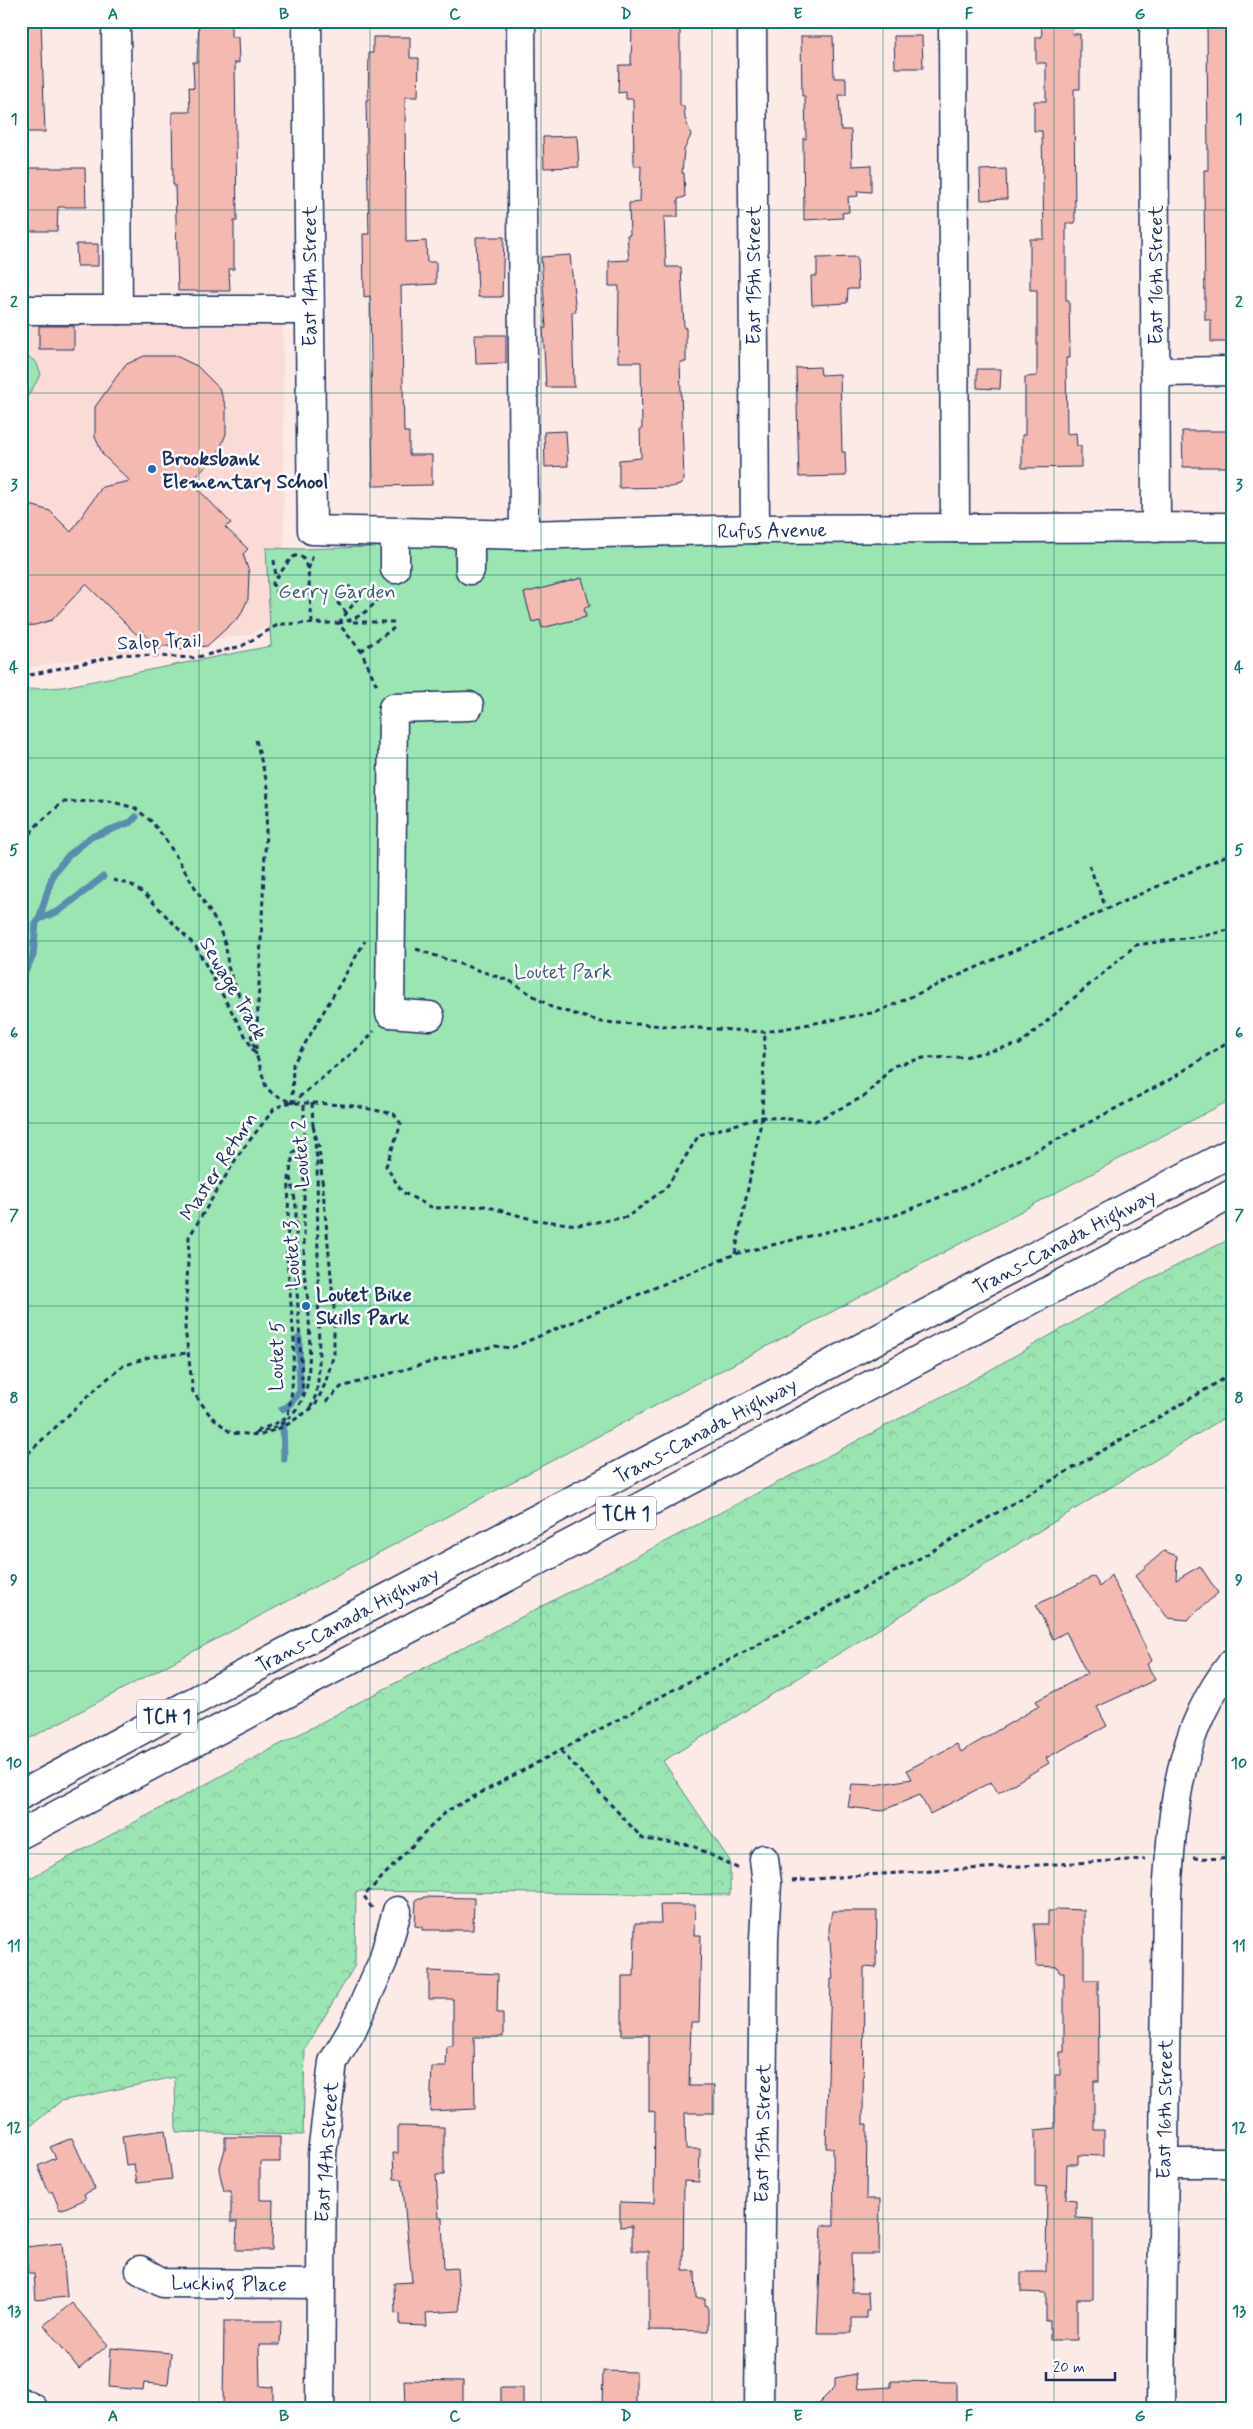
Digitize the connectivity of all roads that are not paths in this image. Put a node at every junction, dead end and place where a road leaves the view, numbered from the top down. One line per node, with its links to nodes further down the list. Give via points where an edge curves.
1 (116, 21): 8 (main road)
2 (307, 21): 9 (main road, East 14th Street)
3 (521, 21): 18 (main road)
4 (752, 21): 15 (main road, East 15th Street)
5 (953, 21): 13 (main road)
6 (1154, 21): 11 (main road, East 16th Street)
7 (21, 310): 8 (main road)
8 (118, 310): 9 (main road)
9 (309, 310): 16 (main road, East 14th Street)
10 (1232, 371): 11 (main road)
11 (1155, 372): 14 (main road, East 16th Street)
12 (1232, 527): 14 (main road, Rufus Avenue)
13 (955, 528): 14 (main road, Rufus Avenue); 15 (main road, Rufus Avenue)
14 (1156, 528)
15 (755, 529): 18 (main road, Rufus Avenue)
16 (314, 530): 17 (main road, Rufus Avenue, via 395,552)
17 (470, 534): 18 (main road, Rufus Avenue); 19 (main road)
18 (524, 535)
19 (470, 570)
20 (469, 706): 21 (main road, via 393,708 390,1013)
21 (430, 1016)
22 (1232, 1152): 25 (main road, Trans-Canada Highway / TCH 1)
23 (1232, 1194): 26 (main road, Trans-Canada Highway / TCH 1)
24 (1232, 1663): 29 (main road, East 16th Street, via 1204,1704 1187,1747 1174,1810 1170,1858)
25 (21, 1794)
26 (21, 1834)
27 (766, 1871): 36 (main road, East 15th Street)
28 (393, 1922): 32 (main road, East 14th Street, via 379,1970 351,2032 333,2062 322,2154)
29 (1163, 2163): 30 (main road); 37 (main road, East 16th Street)
30 (1232, 2163)
31 (140, 2270): 32 (main road, Lucking Place, via 163,2283)
32 (320, 2284): 35 (main road, East 14th Street)
33 (21, 2402): 34 (main road)
34 (33, 2408)
35 (320, 2408)
36 (759, 2408)
37 (1161, 2408)

